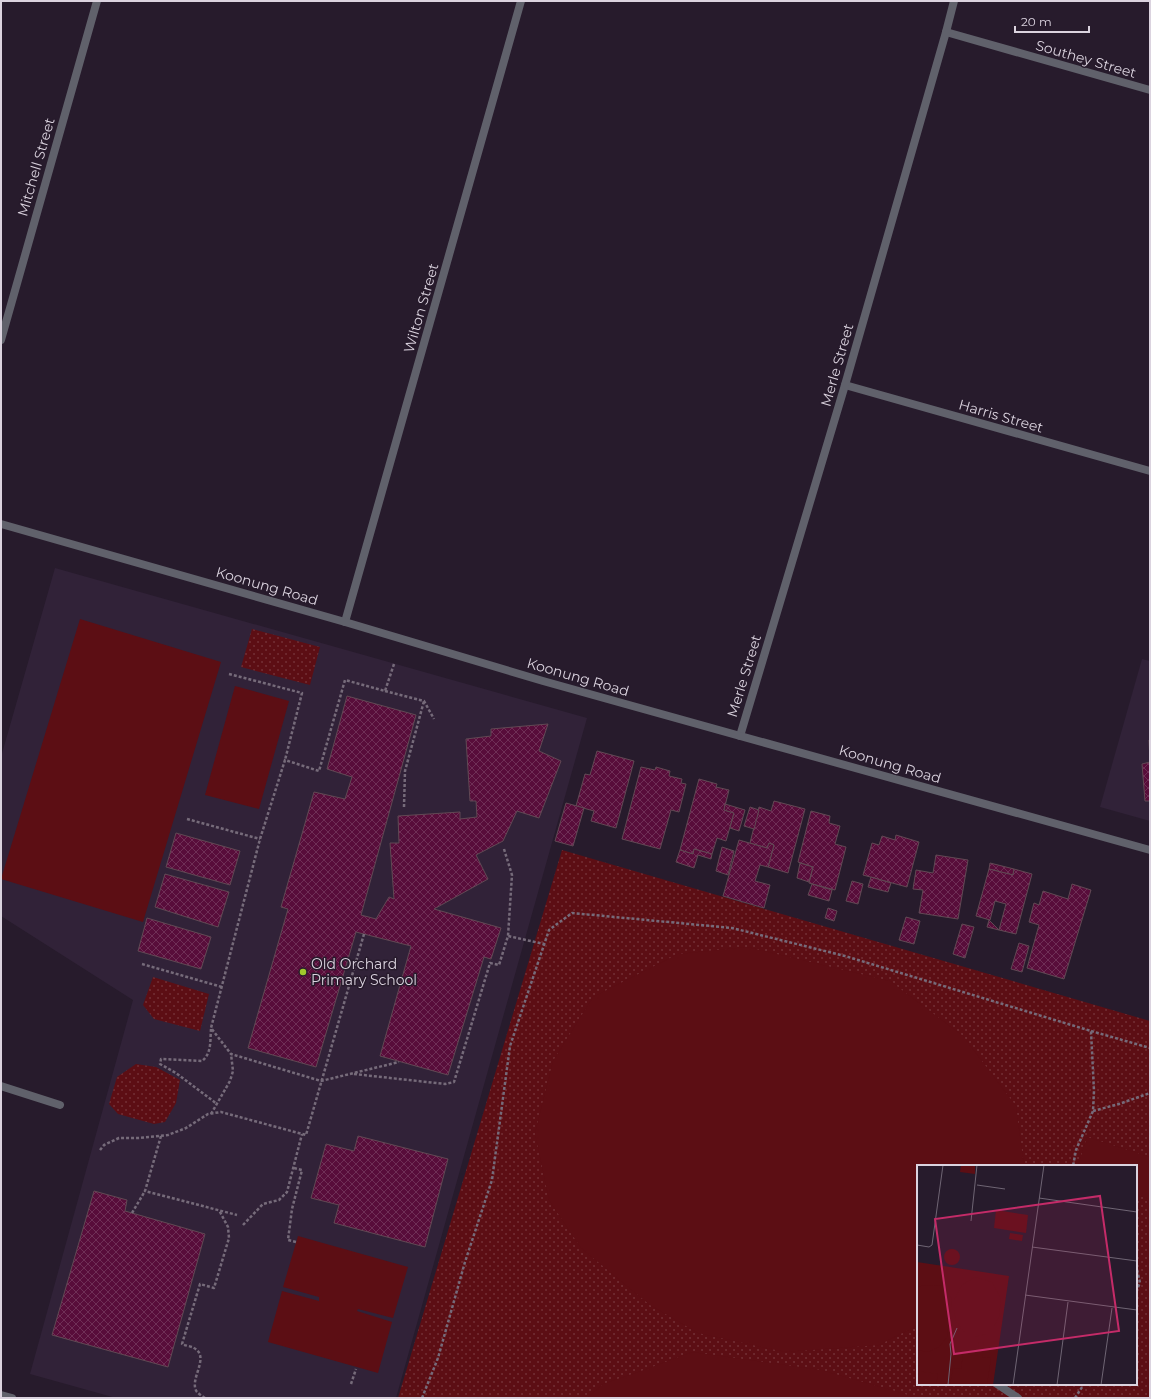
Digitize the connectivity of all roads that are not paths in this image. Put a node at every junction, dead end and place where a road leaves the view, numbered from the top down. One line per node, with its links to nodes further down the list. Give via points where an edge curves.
1 (97, 1): 6 (street, Mitchell Street)
2 (521, 1): 10 (street, Wilton Street)
3 (954, 1): 4 (street, Merle Street)
4 (946, 32): 5 (street, Southey Street); 7 (street, Merle Street)
5 (1150, 90)
6 (1, 340)
7 (845, 385): 8 (street, Harris Street); 11 (street, Merle Street)
8 (1150, 471)
9 (1, 524): 10 (street, Koonung Road)
10 (345, 622): 11 (street, Koonung Road)
11 (740, 736): 12 (street, Koonung Road)
12 (1150, 850)
13 (1, 1086): 14 (street)
14 (60, 1105)
15 (998, 1385): 18 (street)
16 (1, 1395): 17 (street)
17 (12, 1398)
18 (1018, 1398)

